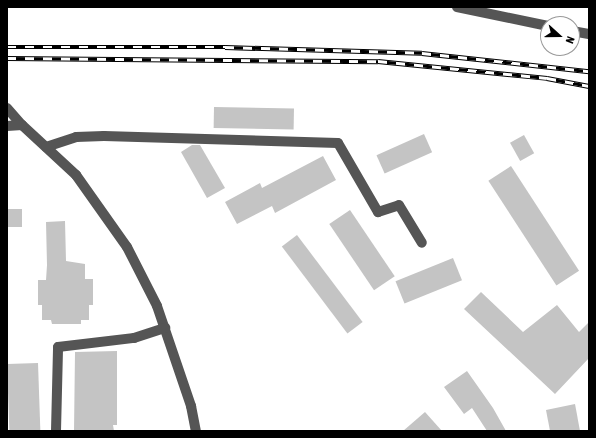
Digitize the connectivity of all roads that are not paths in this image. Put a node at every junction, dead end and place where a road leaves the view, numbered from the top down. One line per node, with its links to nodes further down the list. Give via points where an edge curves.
1 (457, 7): 2 (street)
2 (540, 24)
3 (7, 108): 4 (street)
4 (22, 125): 5 (street); 6 (street)
5 (7, 126)
6 (46, 147): 7 (street, via 76,137 104,136 338,143 378,212 399,204); 8 (street, via 76,175 127,247 157,306)
7 (422, 243)
8 (165, 328): 9 (street, via 134,338 58,347); 10 (street, via 191,406)
9 (56, 431)
10 (196, 431)

